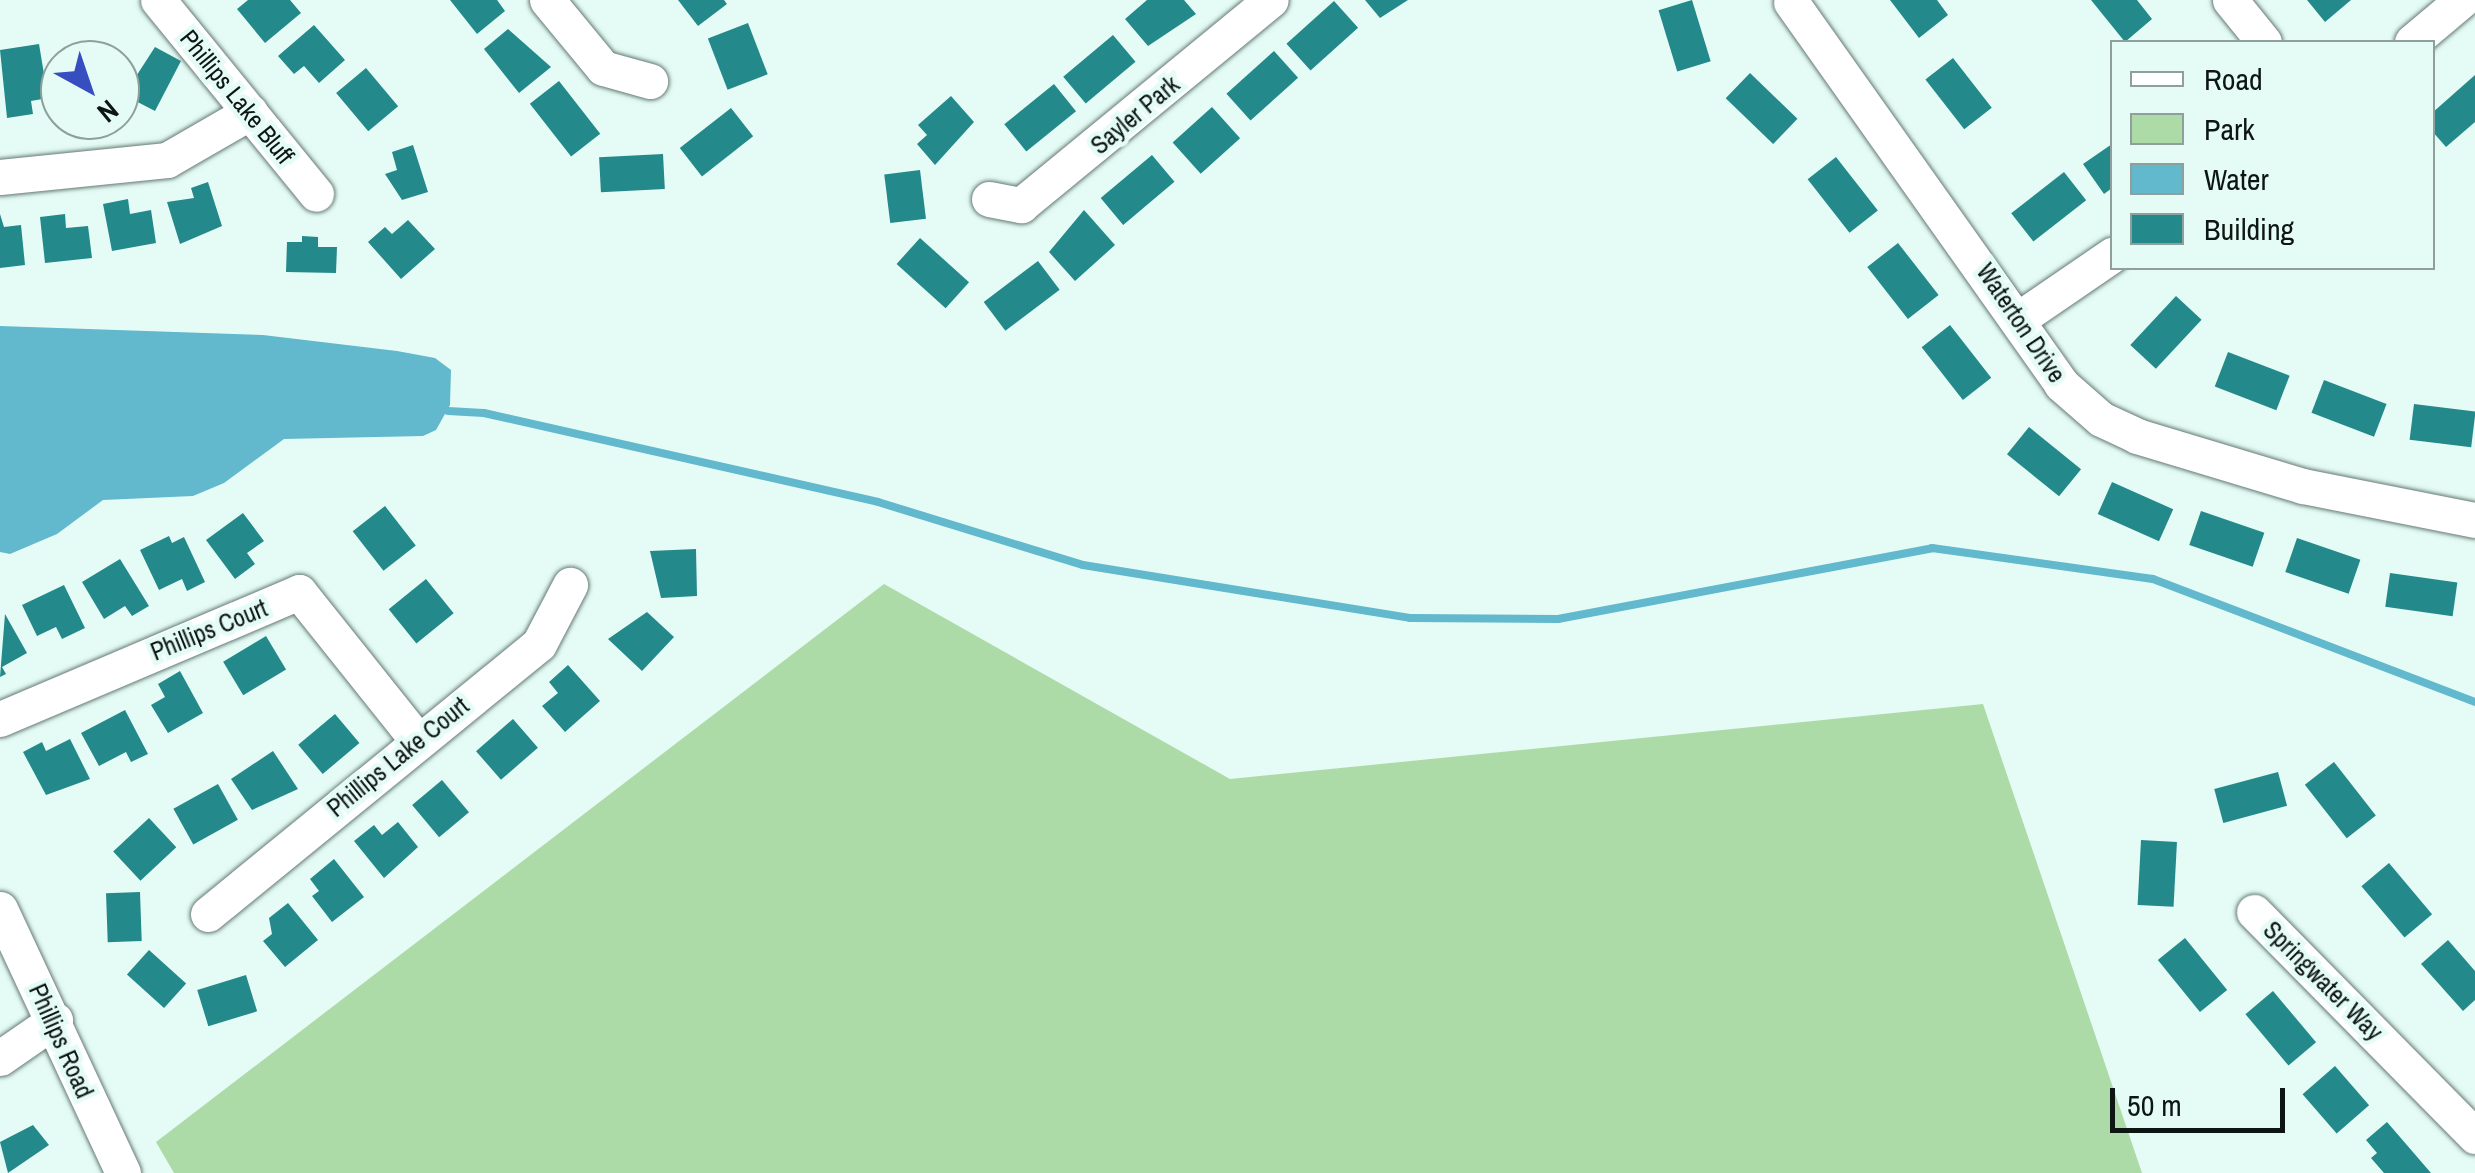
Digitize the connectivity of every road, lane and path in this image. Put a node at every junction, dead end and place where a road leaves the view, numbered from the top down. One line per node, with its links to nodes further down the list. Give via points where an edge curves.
1 (158, 0): 10 (street, Phillips Lake Bluff)
2 (547, 0): 9 (street, via 603,68)
3 (1271, 0): 13 (street, Sayler Park, via 1021,205)
4 (2230, 0): 7 (street)
5 (2462, 0): 8 (street)
6 (1792, 2): 15 (street, Waterton Drive)
7 (2262, 40)
8 (2414, 40)
9 (650, 81)
10 (250, 112): 11 (street, via 167,160); 12 (street, Phillips Lake Bluff)
11 (0, 177)
12 (316, 194)
13 (990, 198)
14 (2110, 256): 15 (street)
15 (2020, 318): 16 (street, Waterton Drive, via 2061,384 2101,418 2137,436 2303,486)
16 (2475, 520)
17 (570, 585): 19 (street, Phillips Lake Court, via 539,644)
18 (0, 718): 19 (street, Phillips Court, via 300,592)
19 (417, 740): 22 (street, Phillips Lake Court)
20 (0, 909): 23 (street, Phillips Road)
21 (2254, 912): 25 (street, Springwater Way)
22 (208, 914)
23 (54, 1020): 24 (street); 26 (street, Phillips Road)
24 (0, 1058)
25 (2472, 1127)
26 (123, 1173)

